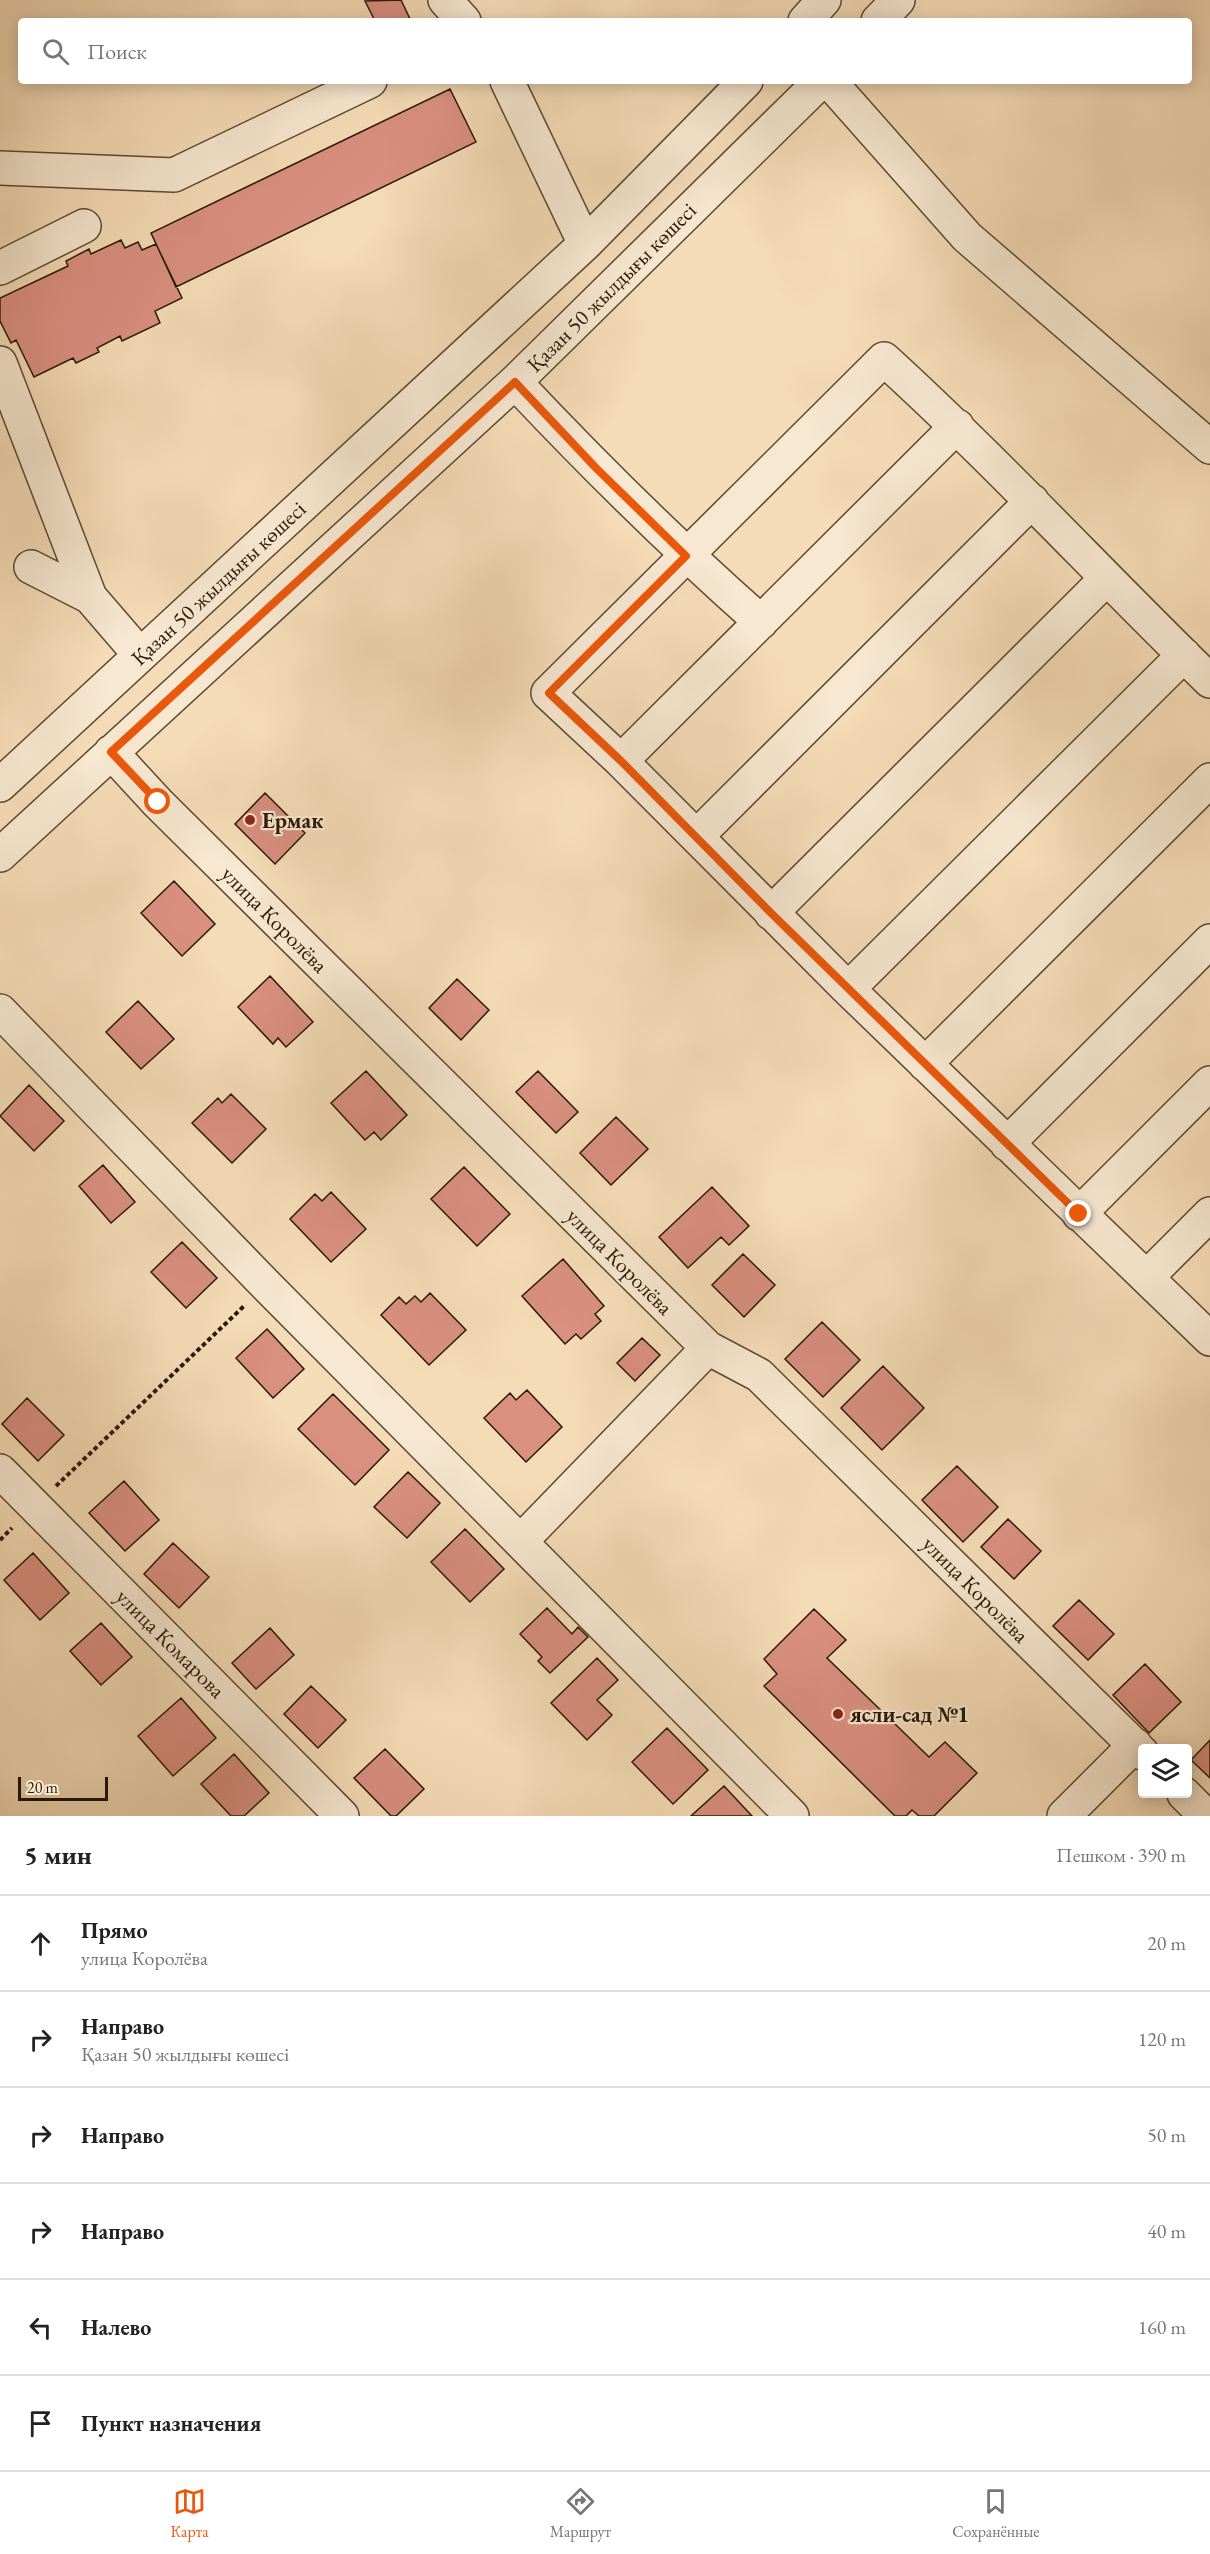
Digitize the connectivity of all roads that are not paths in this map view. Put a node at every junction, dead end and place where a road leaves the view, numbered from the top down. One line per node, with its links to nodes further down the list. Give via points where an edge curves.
1 (445, 0): 4 (street)
2 (824, 0): 5 (street)
3 (898, 0): 6 (street)
4 (461, 18)
5 (808, 18)
6 (881, 18)
7 (364, 84): 12 (street, via 174,175)
8 (508, 84): 14 (street)
9 (743, 84): 14 (street, Қазан 50 жылдығы көшесі)
10 (818, 84): 17 (street, Қазан 50 жылдығы көшесі)
11 (832, 84): 19 (street, via 967,237)
12 (0, 168)
13 (84, 226): 15 (street)
14 (585, 244): 26 (street, Қазан 50 жылдығы көшесі)
15 (0, 268)
16 (0, 363): 24 (street)
17 (515, 382): 21 (street); 29 (street, Қазан 50 жылдығы көшесі)
18 (957, 426): 20 (street); 21 (street, via 884,359); 25 (street)
19 (1210, 447)
20 (1032, 501): 23 (street); 33 (street)
21 (686, 556): 25 (street); 30 (street, via 549,693)
22 (31, 567): 24 (street)
23 (1106, 579): 27 (street); 35 (street)
24 (90, 597): 26 (street)
25 (761, 622): 30 (street)
26 (140, 655): 32 (street, Қазан 50 жылдығы көшесі)
27 (1184, 655): 28 (street); 37 (street)
28 (1210, 681)
29 (111, 752): 34 (street, Қазан 50 жылдығы көшесі); 46 (street, улица Королёва)
30 (621, 761): 33 (street)
31 (1210, 780): 39 (street)
32 (0, 785)
33 (697, 836): 35 (street)
34 (0, 855)
35 (771, 913): 37 (street)
36 (1210, 941): 41 (street)
37 (848, 989): 39 (street)
38 (0, 1011): 48 (street)
39 (925, 1064): 41 (street)
40 (1210, 1083): 42 (street)
41 (1006, 1144): 42 (street)
42 (1079, 1214): 44 (street)
43 (1210, 1215): 44 (street)
44 (1146, 1277): 45 (street)
45 (1210, 1339)
46 (708, 1348): 48 (street); 49 (street, улица Королёва, via 759,1375)
47 (0, 1471): 52 (street, улица Комарова)
48 (521, 1541): 53 (street)
49 (1138, 1748)
50 (1138, 1750): 54 (street)
51 (1188, 1798): 55 (street)
52 (342, 1816)
53 (792, 1816)
54 (1064, 1816)
55 (1206, 1816)

